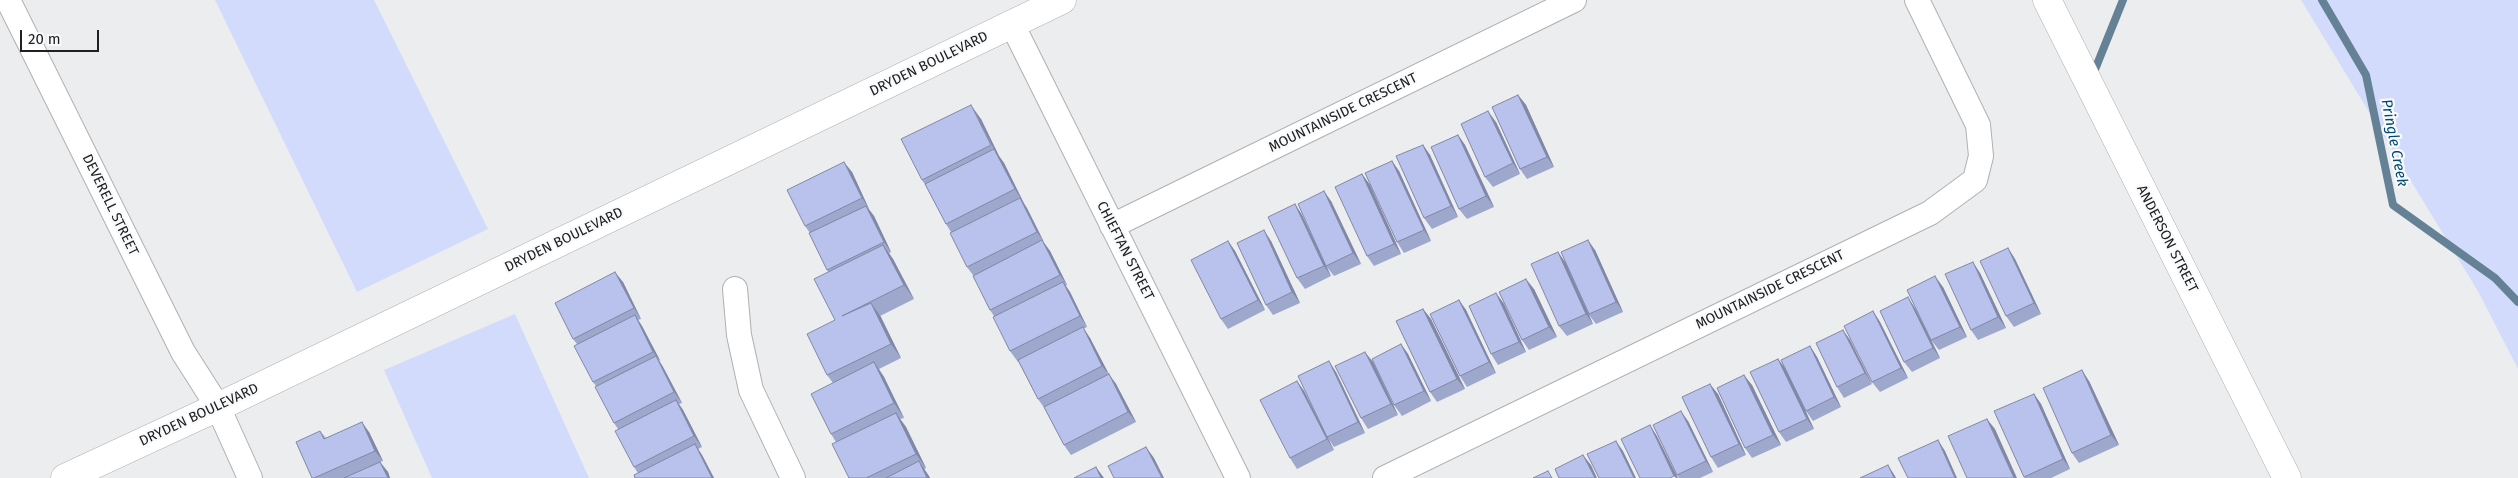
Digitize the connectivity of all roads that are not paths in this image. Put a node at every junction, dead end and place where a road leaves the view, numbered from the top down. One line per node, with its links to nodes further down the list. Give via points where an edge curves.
1 (8, 0): 9 (street, DEVERELL STREET, via 184,352)
2 (1062, 0): 6 (street, DRYDEN BOULEVARD)
3 (1574, 0): 7 (street, MOUNTAINSIDE CRESCENT)
4 (1917, 0): 14 (street, MOUNTAINSIDE CRESCENT, via 1978,125 1981,156 1975,180 1930,213)
5 (2047, 0): 15 (street, ANDERSON STREET)
6 (1012, 24): 7 (street, CHIEFTAN STREET); 9 (street, DRYDEN BOULEVARD)
7 (1112, 226): 13 (street, CHIEFTAN STREET)
8 (735, 289): 12 (street, via 739,335 751,390)
9 (218, 407): 10 (street, DRYDEN BOULEVARD); 11 (street, DEVERELL STREET)
10 (65, 478)
11 (250, 478)
12 (793, 478)
13 (1238, 478)
14 (1386, 478)
15 (2287, 478)

